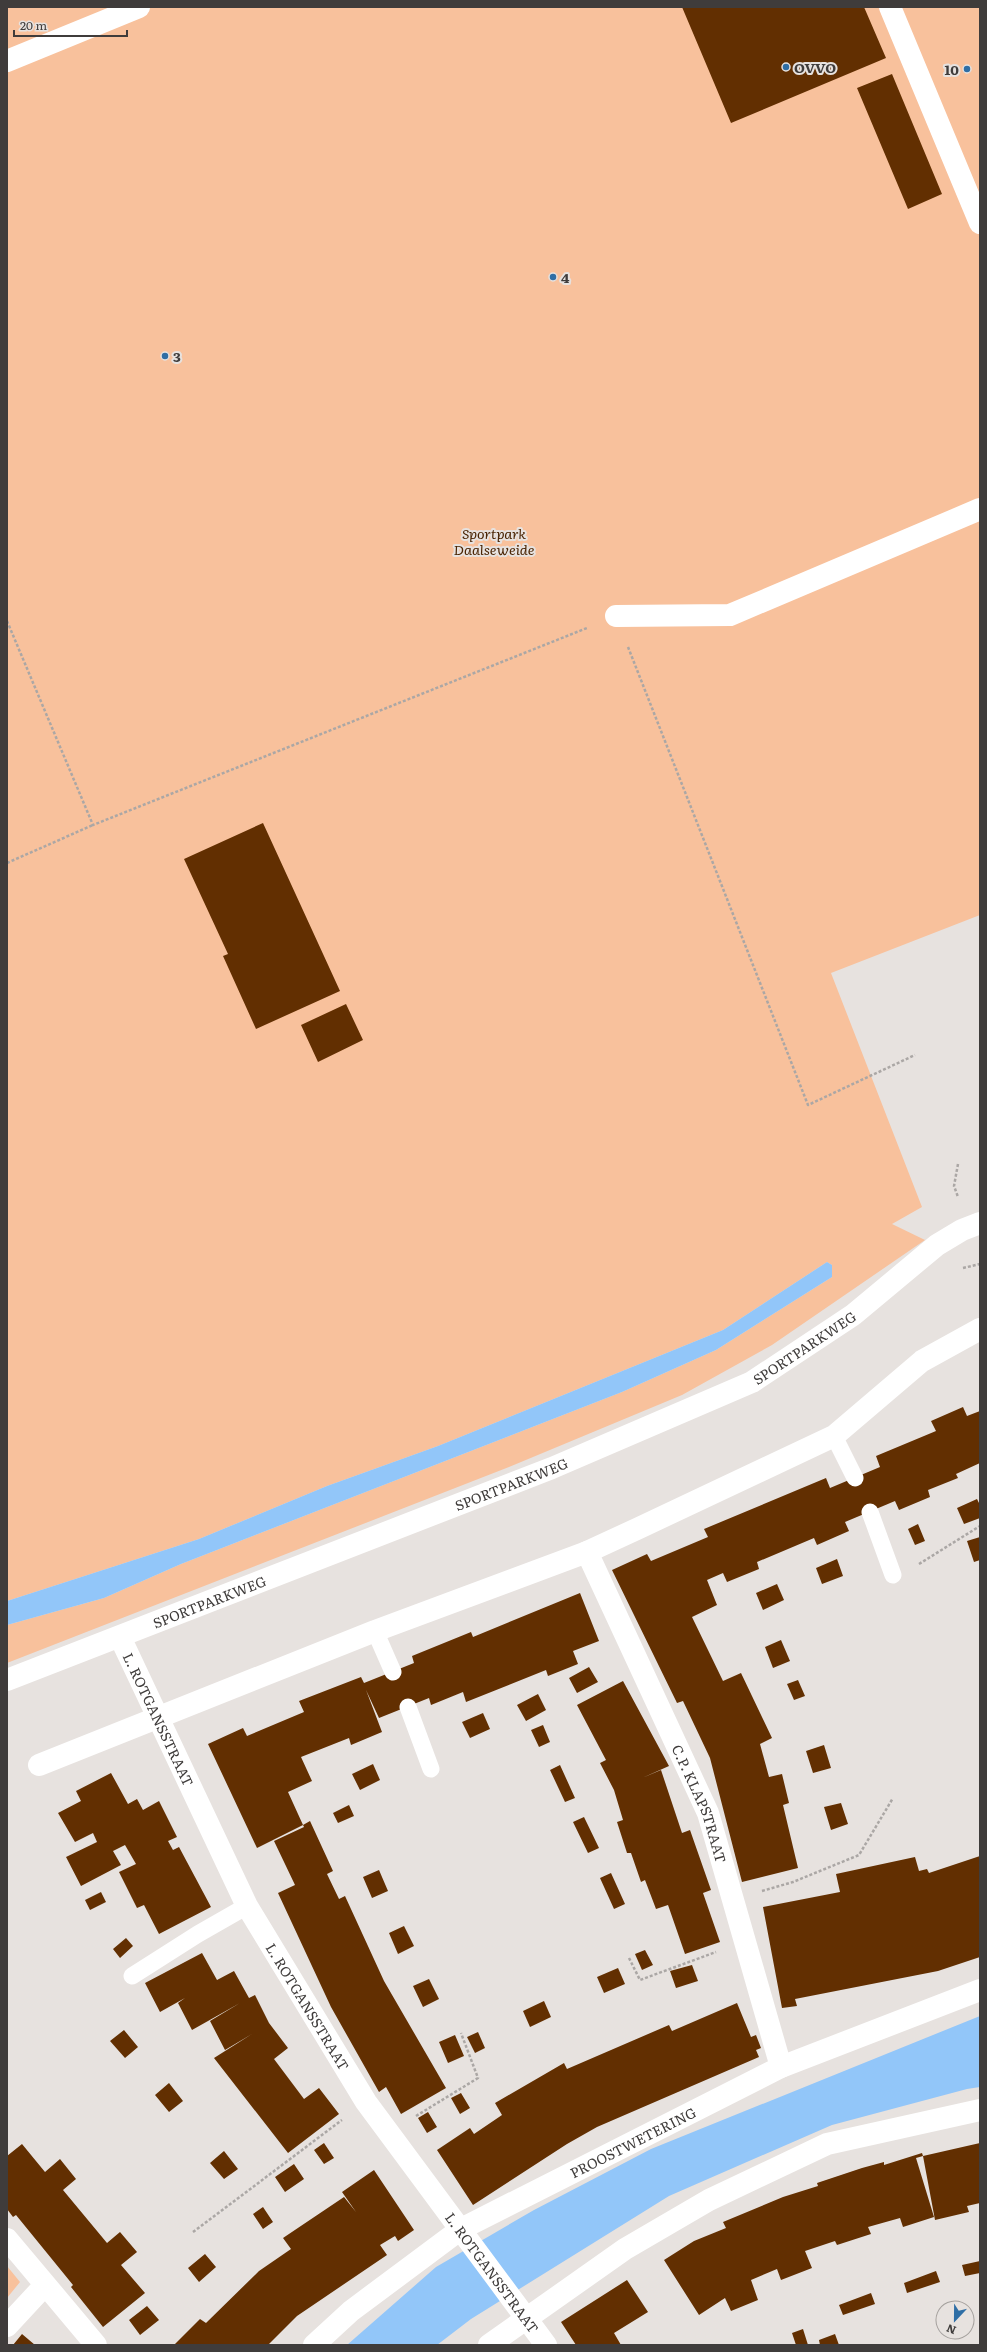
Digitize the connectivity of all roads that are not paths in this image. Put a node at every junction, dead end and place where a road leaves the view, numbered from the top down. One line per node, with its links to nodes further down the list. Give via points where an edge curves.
1 (139, 7): 3 (street)
2 (890, 7): 4 (street)
3 (7, 61)
4 (980, 223)
5 (980, 509): 6 (street, via 730,615)
6 (616, 616)
7 (980, 1223): 15 (street, SPORTPARKWEG, via 937,1245 853,1314 752,1382 552,1468)
8 (980, 1329): 9 (street, via 922,1361)
9 (834, 1436): 10 (lane); 12 (street)
10 (854, 1478)
11 (870, 1512): 13 (lane)
12 (587, 1552): 14 (street); 25 (street, C.P. KLAPSTRAAT, via 708,1813)
13 (893, 1575)
14 (375, 1631): 16 (lane); 19 (street)
15 (120, 1638): 17 (street, SPORTPARKWEG); 19 (street, L. ROTGANSSTRAAT)
16 (393, 1672)
17 (7, 1680)
18 (408, 1707): 21 (lane)
19 (158, 1719): 20 (street); 22 (street, L. ROTGANSSTRAAT)
20 (39, 1765)
21 (431, 1769)
22 (247, 1906): 23 (lane); 27 (street, L. ROTGANSSTRAAT, via 366,2102)
23 (132, 1976)
24 (980, 1990): 25 (street, PROOSTWETERING)
25 (781, 2067): 27 (street, PROOSTWETERING)
26 (980, 2110): 30 (street, via 827,2144 709,2200 625,2249)
27 (465, 2234): 30 (street, L. ROTGANSSTRAAT); 33 (street, PROOSTWETERING, via 351,2311)
28 (7, 2239): 29 (street)
29 (45, 2285): 31 (street); 32 (street)
30 (523, 2314): 34 (street); 35 (street, L. ROTGANSSTRAAT)
31 (7, 2326)
32 (96, 2345)
33 (314, 2345)
34 (489, 2345)
35 (546, 2345)

